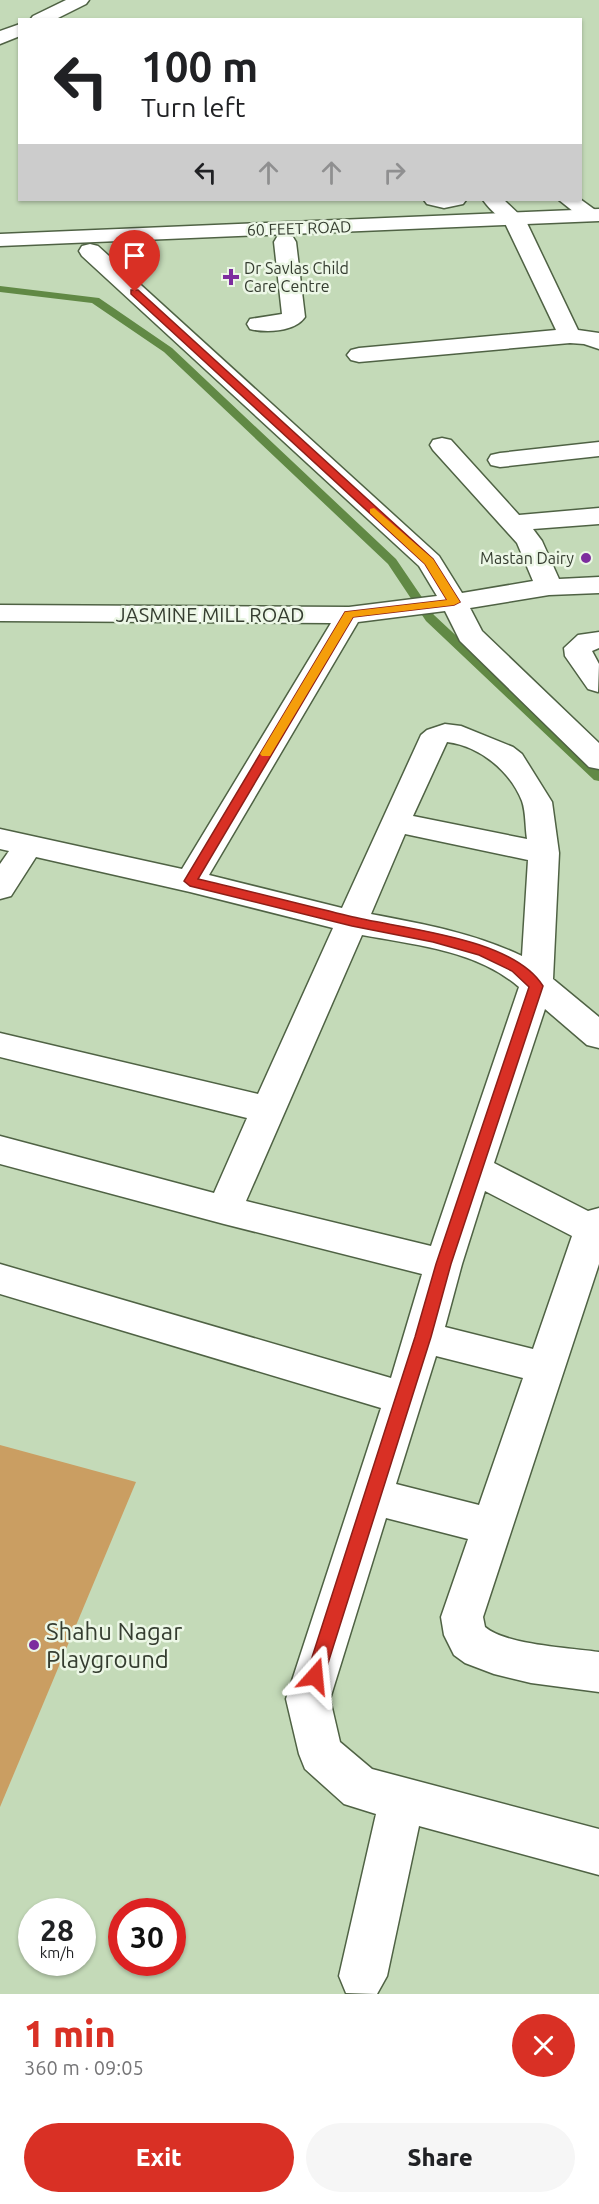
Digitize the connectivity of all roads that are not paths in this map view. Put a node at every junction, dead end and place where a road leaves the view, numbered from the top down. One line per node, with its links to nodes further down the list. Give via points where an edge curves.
1 (80, 0): 2 (street)
2 (43, 18)
3 (18, 30): 4 (street)
4 (0, 38)
5 (494, 201): 8 (lane)
6 (570, 201): 7 (lane)
7 (597, 221): 8 (street, 60 FEET ROAD)
8 (517, 226): 9 (street, 60 FEET ROAD); 10 (street, 60 FEET ROAD); 14 (street)
9 (0, 240)
10 (285, 242): 11 (street, 60 FEET ROAD); 13 (street, via 294,317 285,322)
11 (90, 251): 12 (street, 60 FEET ROAD); 24 (street, via 430,562)
12 (0, 256)
13 (258, 324)
14 (570, 336): 15 (street); 16 (street)
15 (599, 342)
16 (359, 355)
17 (442, 445): 21 (street)
18 (599, 449): 19 (street)
19 (500, 460)
20 (599, 516): 21 (street)
21 (514, 523): 23 (street, via 529,542)
22 (599, 585): 23 (street, JASMINE MILL ROAD)
23 (549, 587): 24 (street, JASMINE MILL ROAD)
24 (454, 602): 26 (street, JASMINE MILL ROAD); 29 (street, via 470,635)
25 (0, 613): 26 (street, JASMINE MILL ROAD)
26 (349, 615): 33 (street)
27 (599, 640): 28 (street, via 578,648 579,656)
28 (598, 683)
29 (599, 760)
30 (395, 822): 32 (street); 32 (street, via 431,742 446,733 461,735 512,761 537,802); 35 (street)
31 (14, 842): 33 (street); 34 (street)
32 (544, 853): 36 (street)
33 (190, 881): 35 (street)
34 (0, 888)
35 (352, 922): 36 (street, via 483,951 517,967); 39 (street)
36 (536, 986): 37 (street); 41 (street)
37 (598, 1033)
38 (0, 1045): 39 (street)
39 (268, 1110): 42 (street)
40 (0, 1150): 42 (street)
41 (476, 1170): 43 (street); 44 (street)
42 (224, 1210): 44 (street)
43 (595, 1226): 47 (street)
44 (443, 1264): 46 (street)
45 (0, 1279): 48 (street)
46 (423, 1337): 47 (street); 48 (street)
47 (546, 1368): 50 (street)
48 (404, 1398): 49 (street)
49 (372, 1496): 50 (street); 52 (street, via 308,1699 321,1754 360,1788)
50 (492, 1527): 51 (street, via 462,1617 471,1643 487,1653)
51 (599, 1672)
52 (402, 1799): 53 (street); 54 (street)
53 (599, 1852)
54 (363, 1976)

